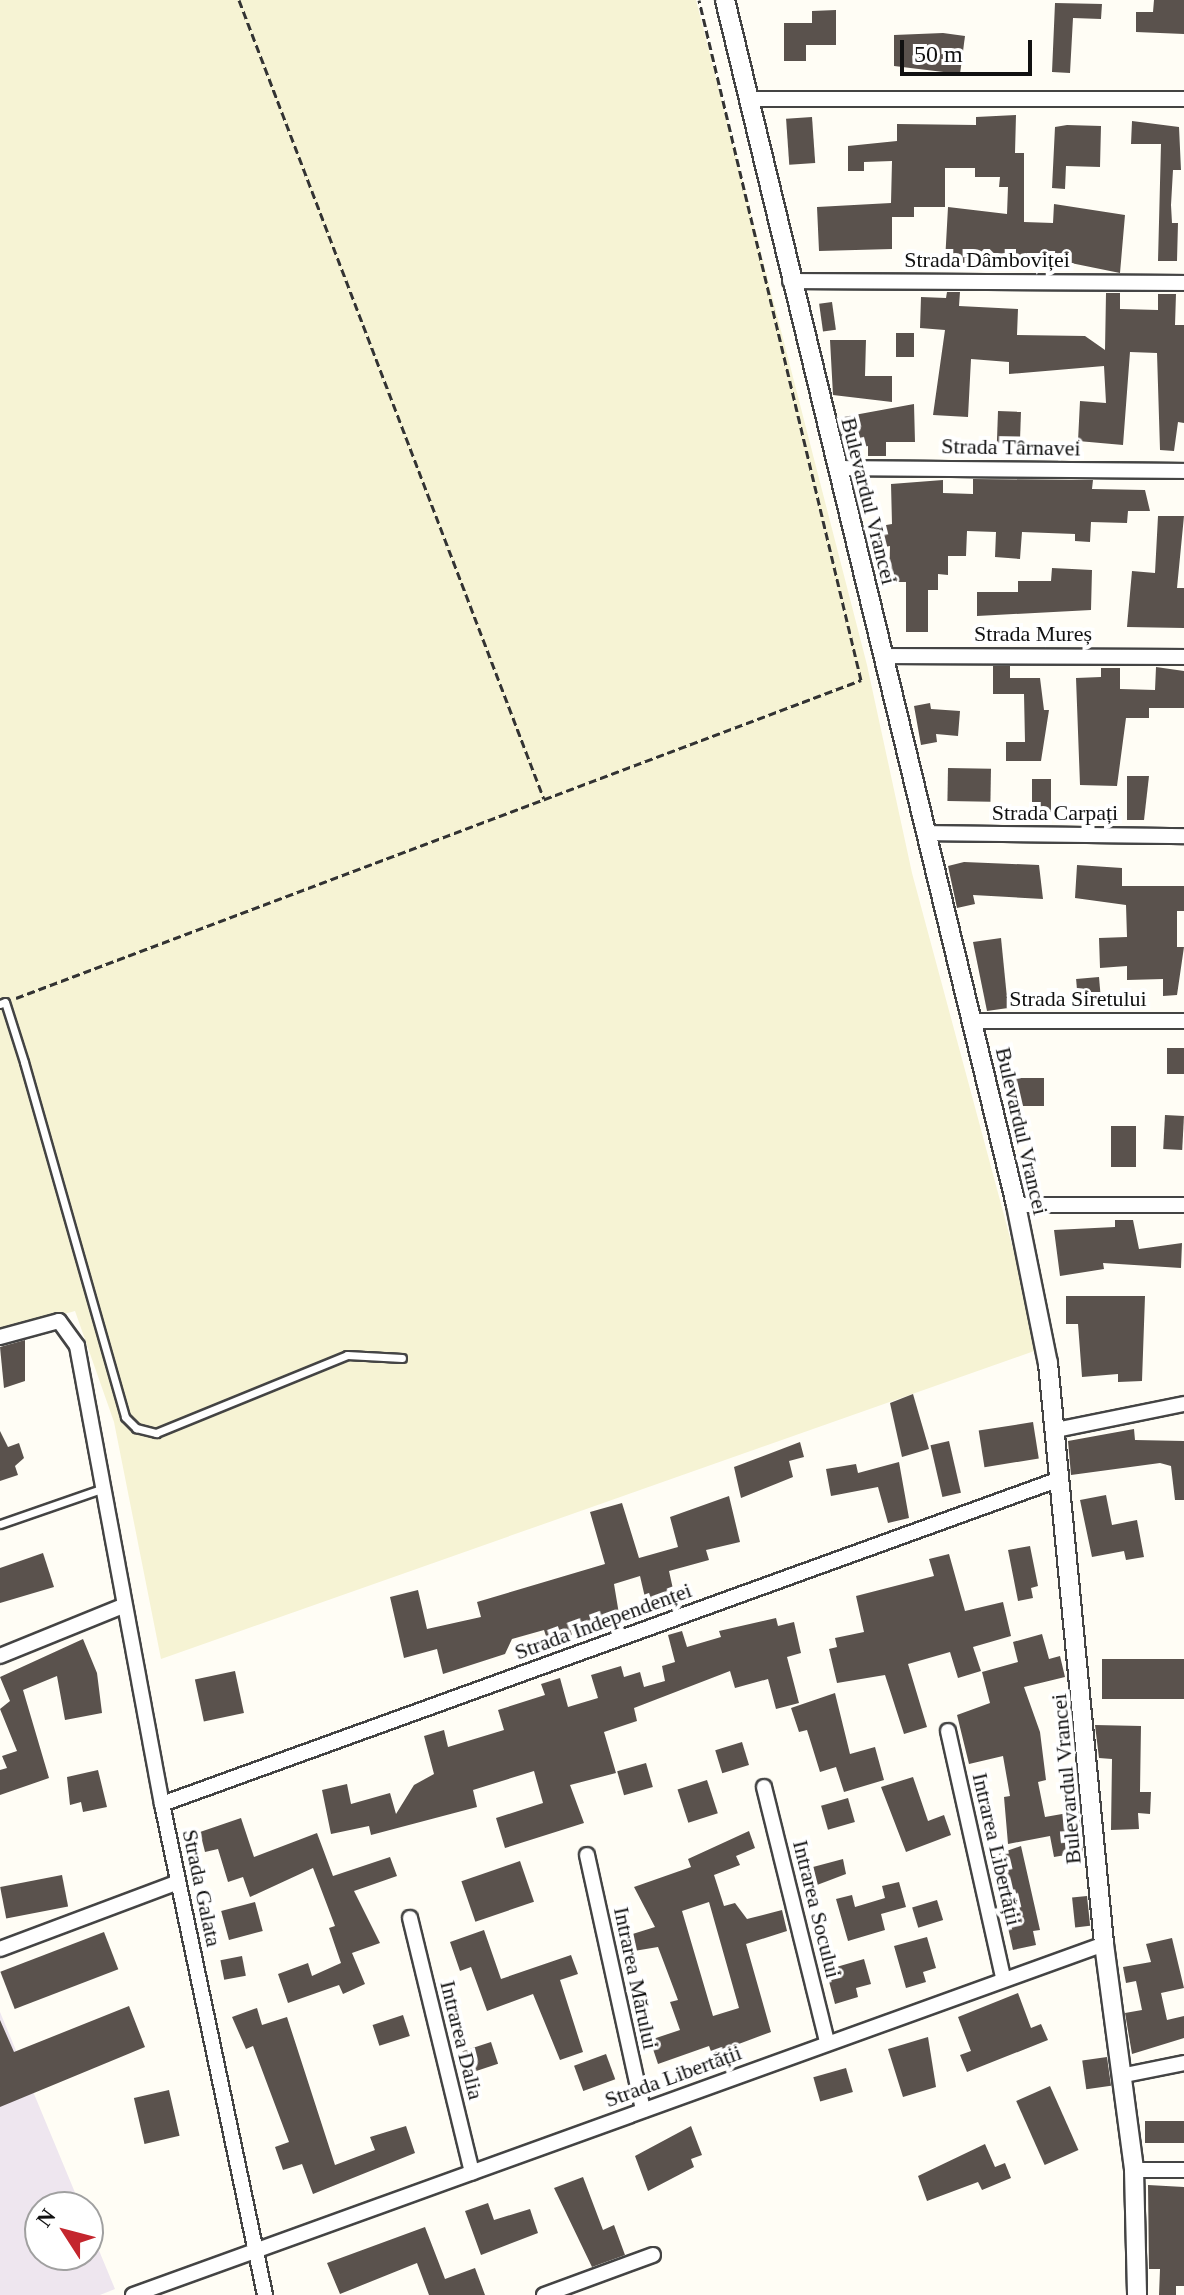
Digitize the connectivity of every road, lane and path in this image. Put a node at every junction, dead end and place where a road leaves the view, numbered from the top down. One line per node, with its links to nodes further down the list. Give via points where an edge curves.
1 (239, 0): 12 (path)
2 (699, 0): 12 (path, via 861,680)
3 (725, 0): 4 (street, Bulevardul Vrancei)
4 (748, 99): 5 (street); 6 (street, Bulevardul Vrancei)
5 (1184, 99)
6 (790, 281): 7 (street, Strada Dâmboviței); 8 (street, Bulevardul Vrancei)
7 (1184, 283)
8 (837, 468): 9 (street, Strada Târnavei); 10 (street, Bulevardul Vrancei)
9 (1184, 471)
10 (882, 656): 11 (street, Strada Mureș); 13 (street, Bulevardul Vrancei)
11 (1184, 657)
12 (544, 799): 15 (path)
13 (926, 833): 14 (street, Strada Carpați); 16 (street, Bulevardul Vrancei)
14 (1184, 836)
15 (2, 1003): 21 (lane, via 125,1417 136,1428 156,1433 347,1355)
16 (972, 1021): 17 (street, Strada Siretului); 18 (street, Bulevardul Vrancei)
17 (1184, 1021)
18 (1016, 1205): 19 (street); 23 (street, Bulevardul Vrancei)
19 (1184, 1205)
20 (0, 1337): 25 (street, Strada Galata, via 51,1321 72,1332)
21 (402, 1358)
22 (1184, 1404): 23 (street)
23 (1056, 1430): 24 (street, Bulevardul Vrancei)
24 (1060, 1479): 31 (street, Strada Independenței); 35 (street, Bulevardul Vrancei)
25 (104, 1488): 26 (lane); 27 (street, Strada Galata)
26 (0, 1524)
27 (123, 1606): 28 (street); 31 (street, Strada Galata)
28 (0, 1656)
29 (948, 1731): 37 (street, Intrarea Libertății)
30 (764, 1787): 38 (street, Intrarea Socului)
31 (162, 1804): 33 (street, Strada Galata)
32 (587, 1855): 41 (street, Intrarea Mărului)
33 (178, 1882): 36 (street); 45 (street, Strada Galata)
34 (410, 1918): 44 (street, Intrarea Dalia)
35 (1104, 1944): 37 (street, Strada Libertății); 40 (street, Bulevardul Vrancei)
36 (0, 1949)
37 (1003, 1977): 38 (street, Strada Libertății)
38 (827, 2042): 41 (street, Strada Libertății)
39 (1184, 2063): 40 (street)
40 (1125, 2075): 42 (street, Bulevardul Vrancei)
41 (643, 2110): 44 (street, Strada Libertății)
42 (1134, 2170): 43 (street); 50 (street, Bulevardul Vrancei)
43 (1184, 2170)
44 (472, 2173): 45 (street, Strada Libertății)
45 (256, 2250): 47 (street, Strada Libertății); 48 (street, Strada Galata)
46 (653, 2255): 49 (street)
47 (133, 2295)
48 (265, 2295)
49 (544, 2295)
50 (1137, 2295)

